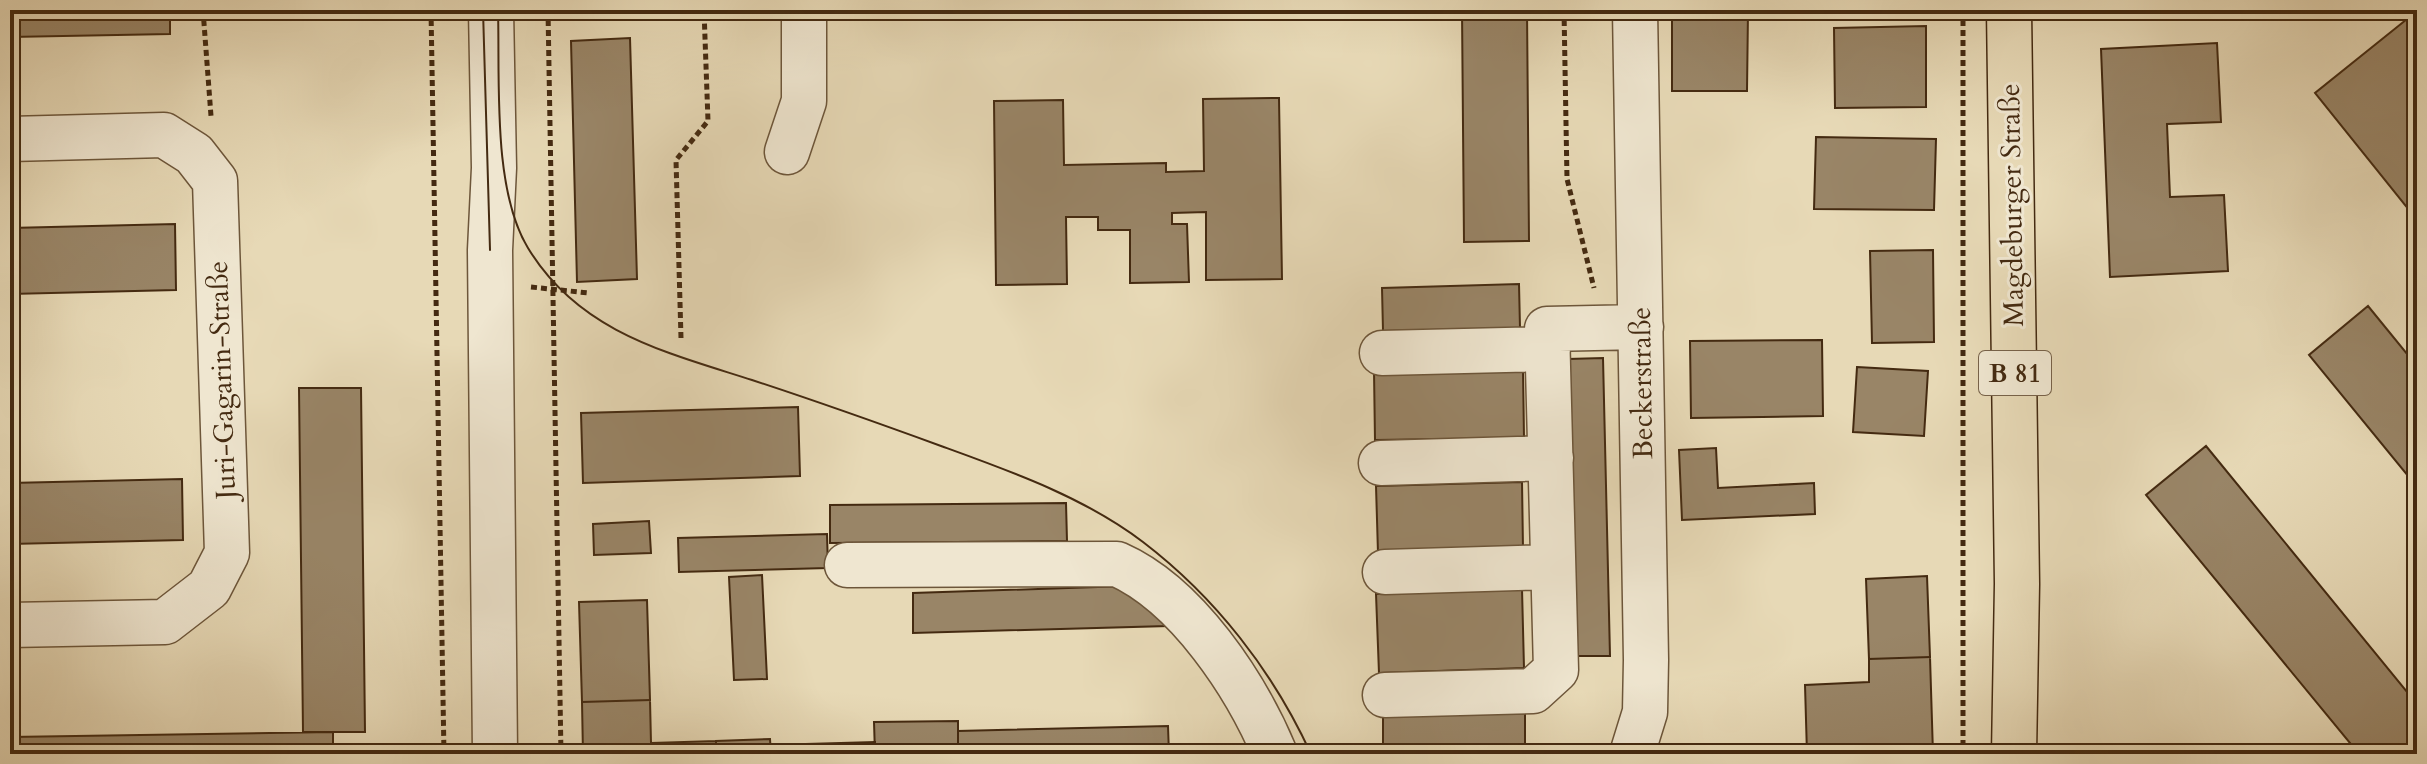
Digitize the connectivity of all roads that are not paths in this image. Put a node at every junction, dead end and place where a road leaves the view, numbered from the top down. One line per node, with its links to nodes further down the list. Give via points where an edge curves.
1 (491, 10): 18 (street)
2 (804, 10): 6 (street, via 804,101)
3 (1635, 10): 7 (street, Beckerstraße)
4 (2009, 10): 17 (main road, Magdeburger Straße / B 81)
5 (10, 139): 15 (street, Juri-Gagarin-Straße, via 164,135 194,154 215,181 227,553 209,588 165,622)
6 (787, 152)
7 (1622, 327): 8 (street, via 1547,329); 20 (street, Beckerstraße, via 1646,660 1645,712)
8 (1548, 349): 9 (street); 10 (street)
9 (1382, 353)
10 (1551, 458): 11 (street); 13 (street)
11 (1381, 463)
12 (847, 565): 19 (street, via 1117,564 1139,574 1173,603 1218,654)
13 (1553, 567): 14 (street); 16 (street, via 1556,670 1533,691)
14 (1385, 572)
15 (10, 625)
16 (1385, 695)
17 (2015, 748)
18 (495, 754)
19 (1275, 754)
20 (1632, 754)

